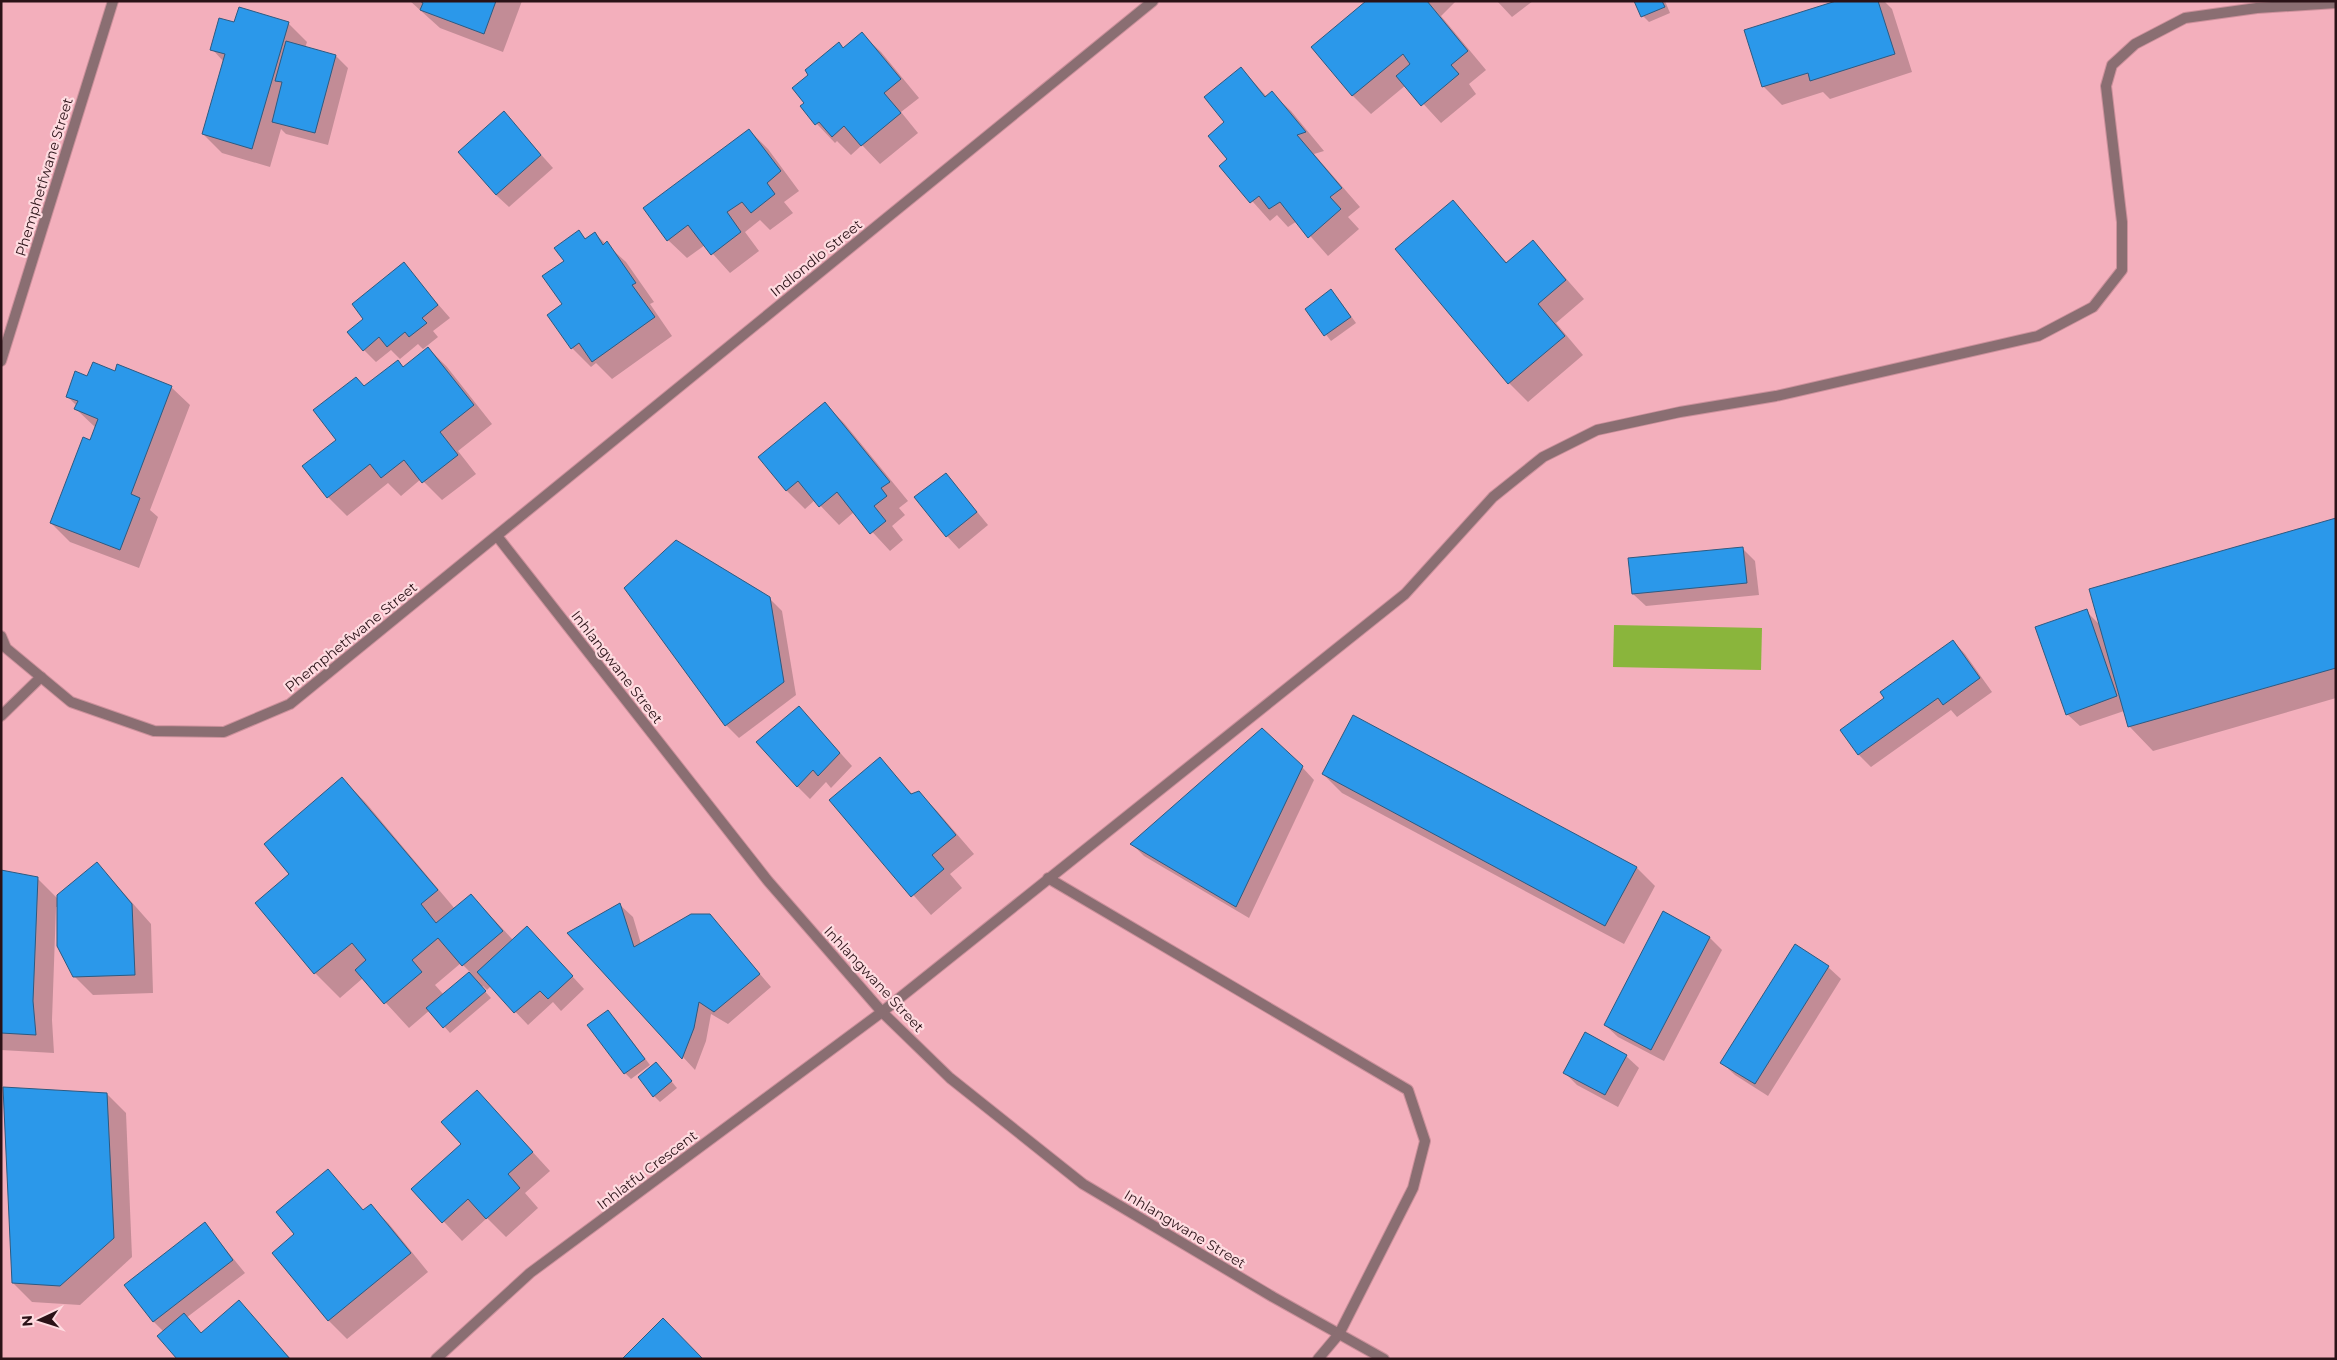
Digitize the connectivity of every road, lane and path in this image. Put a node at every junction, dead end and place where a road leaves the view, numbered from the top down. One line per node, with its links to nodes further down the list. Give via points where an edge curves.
1 (113, 1): 4 (street, Phemphetfwane Street)
2 (1153, 1): 5 (street, Indlondlo Street)
3 (2336, 3): 9 (street, Inhlatfu Crescent, via 2257,8 2185,18 2135,44 2112,65 2106,86 2122,222 2122,270 2093,307 2038,336 1776,396 1597,430 1543,457 1493,496 1405,594)
4 (1, 360)
5 (497, 536): 7 (street, Phemphetfwane Street, via 290,704 224,732 154,731 71,702); 10 (street, Inhlangwane Street, via 768,881)
6 (1, 636): 7 (street, Phemphetfwane Street, via 6,648)
7 (41, 677): 8 (street)
8 (1, 716)
9 (1048, 878): 10 (street, Inhlatfu Crescent); 11 (street, via 1408,1090 1425,1141 1413,1188)
10 (882, 1012): 11 (street, Inhlangwane Street, via 950,1078 1083,1184); 12 (street, Inhlatfu Crescent, via 530,1273)
11 (1339, 1334): 13 (street); 14 (street, Inhlangwane Street)
12 (436, 1359)
13 (1318, 1359)
14 (1384, 1359)

